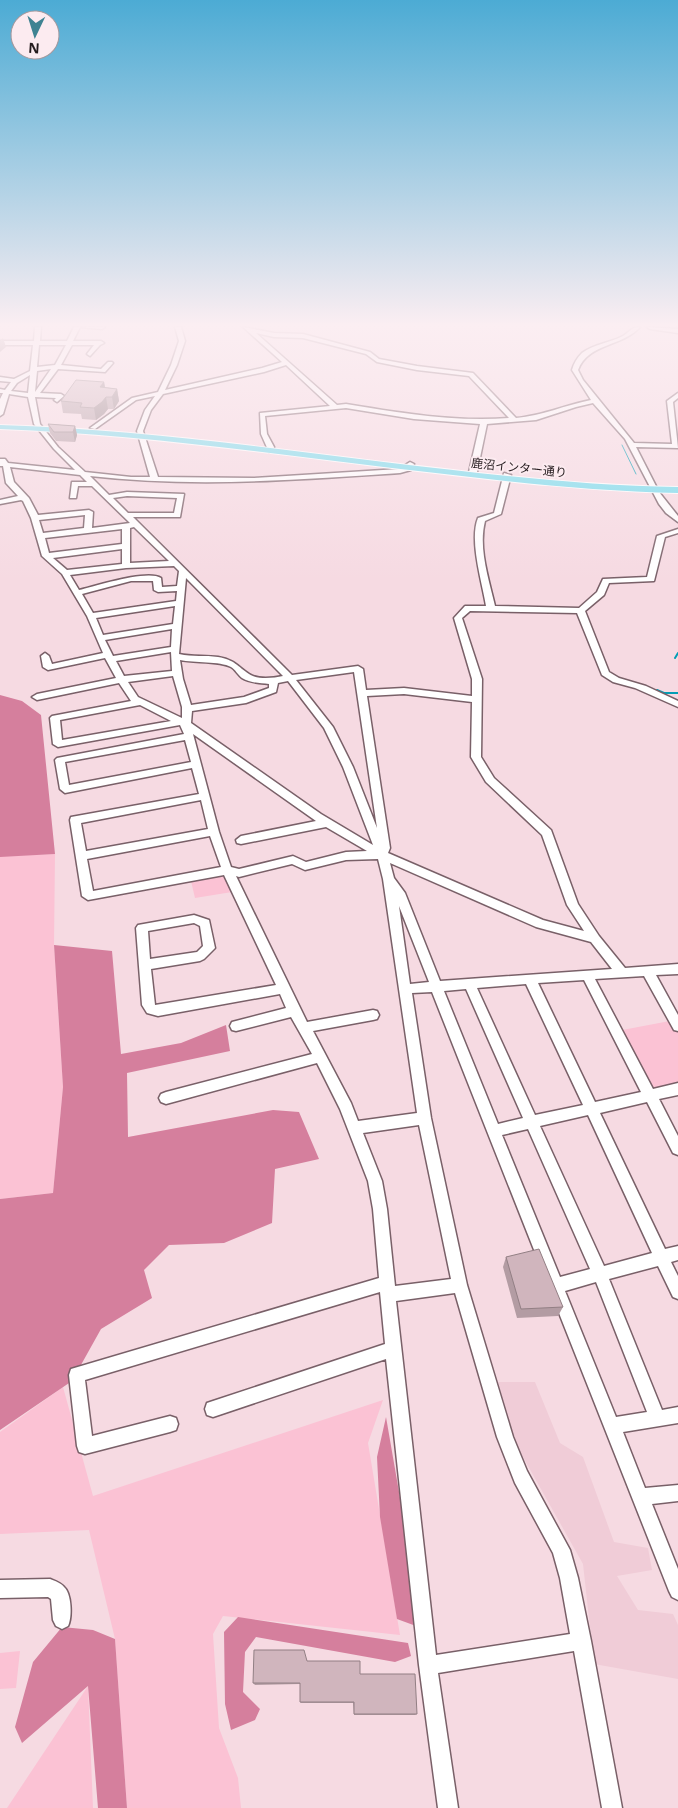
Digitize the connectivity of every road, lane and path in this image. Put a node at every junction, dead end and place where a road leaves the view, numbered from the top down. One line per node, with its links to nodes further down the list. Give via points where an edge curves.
1 (36, 411): 13 (street)
2 (117, 411): 14 (street)
3 (148, 411): 15 (street)
4 (290, 411): 18 (street, via 262,414 264,434)
5 (379, 411): 11 (street)
6 (507, 411): 10 (street)
7 (555, 411): 10 (street, via 536,418)
8 (604, 411): 16 (street)
9 (672, 411): 17 (street)
10 (514, 420): 11 (street)
11 (484, 422): 22 (street)
12 (0, 426): 13 (main road, 鹿沼インター通り)
13 (39, 426): 14 (main road, 鹿沼インター通り); 15 (main road, 鹿沼インター通り); 24 (street, via 56,448)
14 (93, 428): 15 (main road, 鹿沼インター通り)
15 (141, 434): 18 (main road, 鹿沼インター通り); 25 (street)
16 (632, 445): 17 (street); 30 (street)
17 (677, 446)
18 (271, 449): 21 (main road, 鹿沼インター通り)
19 (0, 456): 20 (street)
20 (3, 464): 24 (street); 27 (street)
21 (409, 466): 22 (main road, 鹿沼インター通り); 23 (main road, 鹿沼インター通り); 26 (street, via 400,471 254,480)
22 (474, 472): 23 (main road, 鹿沼インター通り)
23 (506, 477): 30 (main road, 鹿沼インター通り, via 584,487); 51 (street, via 496,514 479,524)
24 (89, 479): 25 (street); 32 (street, via 75,484); 35 (street)
25 (155, 480): 26 (street)
26 (186, 480): 33 (street)
27 (10, 483): 28 (street); 34 (street)
28 (0, 485)
29 (678, 485): 30 (main road, 鹿沼インター通り)
30 (653, 487): 31 (main road, 鹿沼インター通り); 38 (street, via 664,506)
31 (678, 490)
32 (73, 496)
33 (181, 496): 35 (street, via 127,494); 39 (street, via 177,515)
34 (22, 497): 36 (street); 37 (street)
35 (107, 497): 39 (street)
36 (0, 502)
37 (35, 518): 40 (street, via 89,512); 42 (street)
38 (678, 520)
39 (129, 522): 40 (street); 43 (street); 46 (street)
40 (88, 530): 42 (street)
41 (678, 530): 52 (street, via 660,536 650,578 606,581 601,593)
42 (39, 536): 44 (street)
43 (126, 546): 44 (street); 45 (street)
44 (46, 556): 47 (street)
45 (126, 566): 46 (street); 47 (street)
46 (180, 567): 48 (street); 60 (street)
47 (65, 573): 49 (street)
48 (181, 588): 49 (street, via 158,590 157,578 131,579); 50 (street)
49 (77, 593): 53 (street)
50 (178, 603): 53 (street); 54 (street)
51 (491, 609): 52 (street); 65 (street, via 468,608 458,618 476,679)
52 (581, 611): 67 (street, via 608,677 639,686)
53 (91, 616): 55 (street)
54 (176, 626): 55 (street); 56 (street)
55 (100, 638): 58 (street)
56 (174, 652): 58 (street); 59 (street); 62 (street, via 195,660 218,660 234,665 255,680)
57 (45, 656): 58 (street, via 48,668)
58 (110, 657): 61 (street)
59 (176, 673): 61 (street); 68 (street)
60 (290, 678): 62 (street); 63 (street, via 358,670); 76 (street, via 328,727 348,767)
61 (123, 680): 64 (street); 66 (street)
62 (274, 681): 68 (street, via 274,690 246,700)
63 (362, 693): 65 (street, via 404,691); 76 (street, via 385,848)
64 (37, 697)
65 (476, 700): 80 (street, via 476,757 490,780 547,833 573,905)
66 (140, 702): 69 (street); 69 (street, via 55,718 58,744)
67 (678, 704)
68 (187, 709): 69 (street, via 188,719)
69 (183, 723): 70 (street); 73 (street)
70 (189, 736): 71 (street); 71 (street, via 60,760 65,788)
71 (197, 764): 72 (street)
72 (205, 796): 74 (street); 77 (street, via 74,820)
73 (326, 823): 75 (street); 76 (street)
74 (214, 832): 77 (street); 78 (street)
75 (241, 840)
76 (382, 855): 78 (street, via 346,856 305,866 293,860 239,873); 79 (street); 80 (street, via 540,924)
77 (81, 856): 78 (street, via 88,896)
78 (227, 870): 89 (street)
79 (389, 879): 88 (street, via 399,893); 90 (street)
80 (595, 939): 84 (street)
81 (145, 965): 81 (street, via 142,928 194,919 205,923 209,948 200,956); 89 (street, via 148,1005 158,1011)
82 (678, 970): 83 (street)
83 (646, 971): 84 (street); 93 (street)
84 (622, 973): 85 (street)
85 (587, 975): 86 (street); 98 (street)
86 (530, 979): 87 (street); 100 (street)
87 (469, 983): 88 (street); 102 (street)
88 (435, 986): 90 (street); 104 (street)
89 (284, 988): 91 (street)
90 (406, 989): 101 (street)
91 (294, 1011): 94 (street); 95 (street)
92 (373, 1015): 95 (street)
93 (678, 1025)
94 (236, 1026)
95 (303, 1028): 96 (street)
96 (320, 1057): 99 (street); 103 (street)
97 (678, 1089): 98 (street)
98 (650, 1095): 100 (street); 105 (street)
99 (166, 1098)
100 (591, 1109): 102 (street); 107 (street)
101 (424, 1118): 103 (street); 109 (street)
102 (532, 1122): 104 (street); 108 (street)
103 (354, 1128): 111 (street, via 375,1181)
104 (493, 1131): 110 (street)
105 (678, 1149)
106 (678, 1253): 107 (street)
107 (661, 1257): 108 (street); 112 (street)
108 (600, 1274): 110 (street); 116 (street)
109 (460, 1285): 111 (street); 124 (street, via 505,1437 521,1477 560,1550 570,1578)
110 (555, 1286): 118 (street)
111 (387, 1289): 113 (street); 117 (street, via 78,1375 85,1446)
112 (678, 1292)
113 (393, 1349): 114 (street); 125 (street)
114 (213, 1409)
115 (678, 1415): 116 (street)
116 (657, 1418): 118 (street)
117 (170, 1424)
118 (611, 1426): 120 (street)
119 (678, 1493): 120 (street)
120 (640, 1497): 122 (street)
121 (0, 1590): 123 (street, via 50,1588 59,1594)
122 (678, 1591)
123 (62, 1620)
124 (582, 1641): 125 (street); 127 (street)
125 (428, 1665): 126 (street)
126 (448, 1808)
127 (612, 1808)

